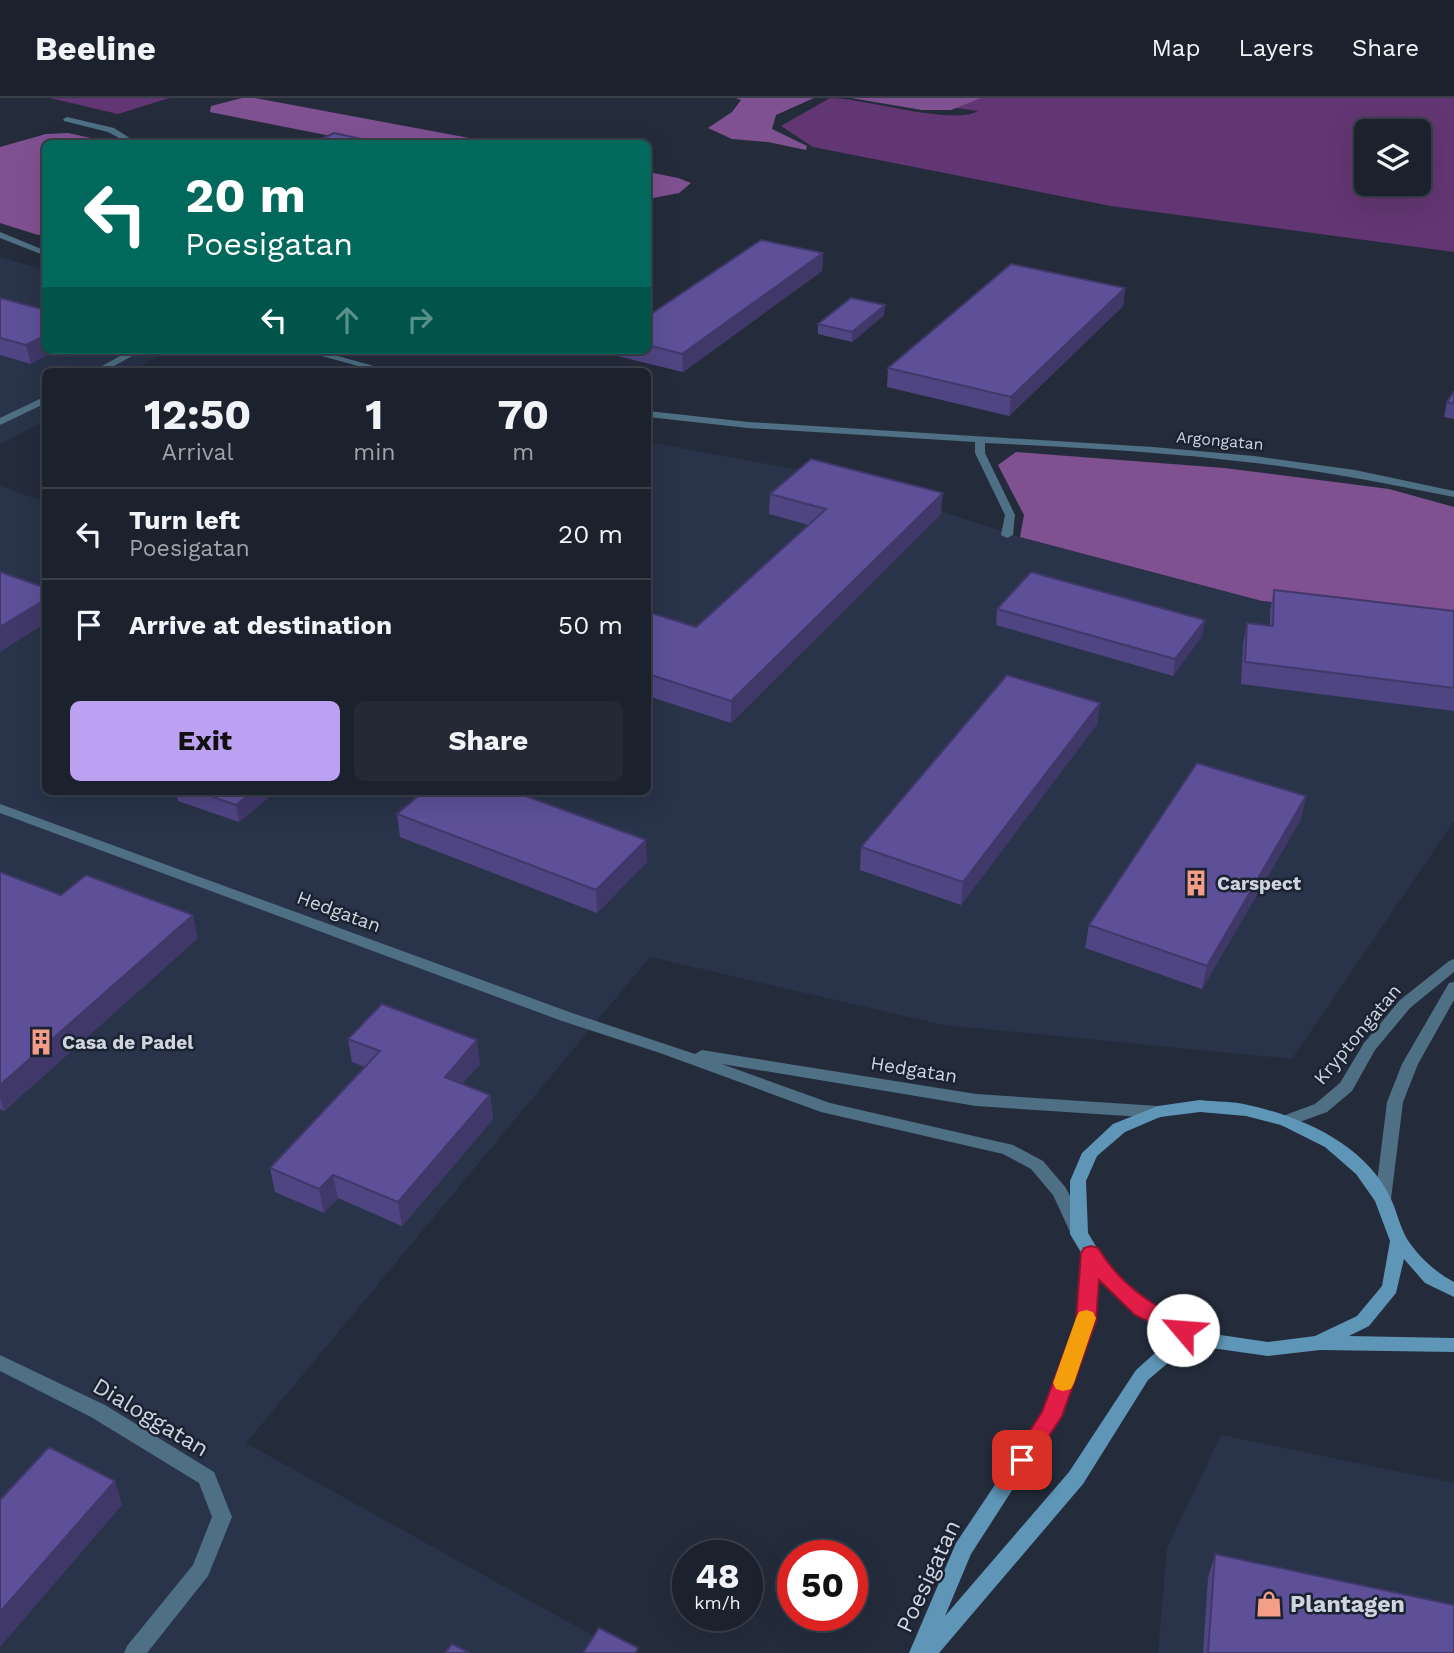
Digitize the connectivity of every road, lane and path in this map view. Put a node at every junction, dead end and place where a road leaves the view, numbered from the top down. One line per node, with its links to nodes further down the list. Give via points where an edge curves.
1 (67, 119): 2 (street)
2 (128, 140)
3 (0, 235): 4 (street)
4 (42, 253)
5 (130, 354): 7 (street)
6 (321, 354): 8 (street)
7 (104, 368)
8 (375, 368)
9 (42, 401): 11 (street)
10 (651, 414): 12 (street, Argongatan)
11 (0, 422)
12 (980, 439): 13 (street, Argongatan, via 1263,460); 14 (street, via 980,453 1010,515)
13 (1454, 494)
14 (1007, 535)
15 (0, 808): 18 (street, Hedgatan)
16 (1454, 964): 20 (street, Kryptongatan, via 1405,1004 1369,1047 1346,1087 1321,1108)
17 (1454, 987): 21 (street, via 1410,1064 1395,1102)
18 (665, 1049): 19 (street, Hedgatan, via 976,1100); 22 (street, Hedgatan, via 827,1108 1007,1149 1037,1165 1060,1192)
19 (1158, 1112): 20 (main road, via 1200,1106 1246,1110); 22 (main road, via 1118,1128 1090,1153 1078,1181)
20 (1286, 1121): 21 (main road, via 1331,1143 1362,1170)
21 (1383, 1199): 23 (main road)
22 (1079, 1234): 24 (main road)
23 (1399, 1241): 25 (main road, via 1431,1278); 27 (main road, via 1390,1288 1363,1321)
24 (1091, 1253): 26 (main road, via 1101,1270 1143,1309); 31 (main road, Poesigatan, via 1086,1321 1051,1416 963,1549)
25 (1454, 1290)
26 (1203, 1340): 27 (main road, via 1268,1349); 32 (main road, Poesigatan, via 1170,1350 1142,1375 1076,1478)
27 (1318, 1343): 28 (main road)
28 (1454, 1345)
29 (0, 1362): 30 (street, Dialoggatan, via 97,1411 207,1478 222,1517 201,1570)
30 (134, 1653)
31 (919, 1653)
32 (926, 1653)

